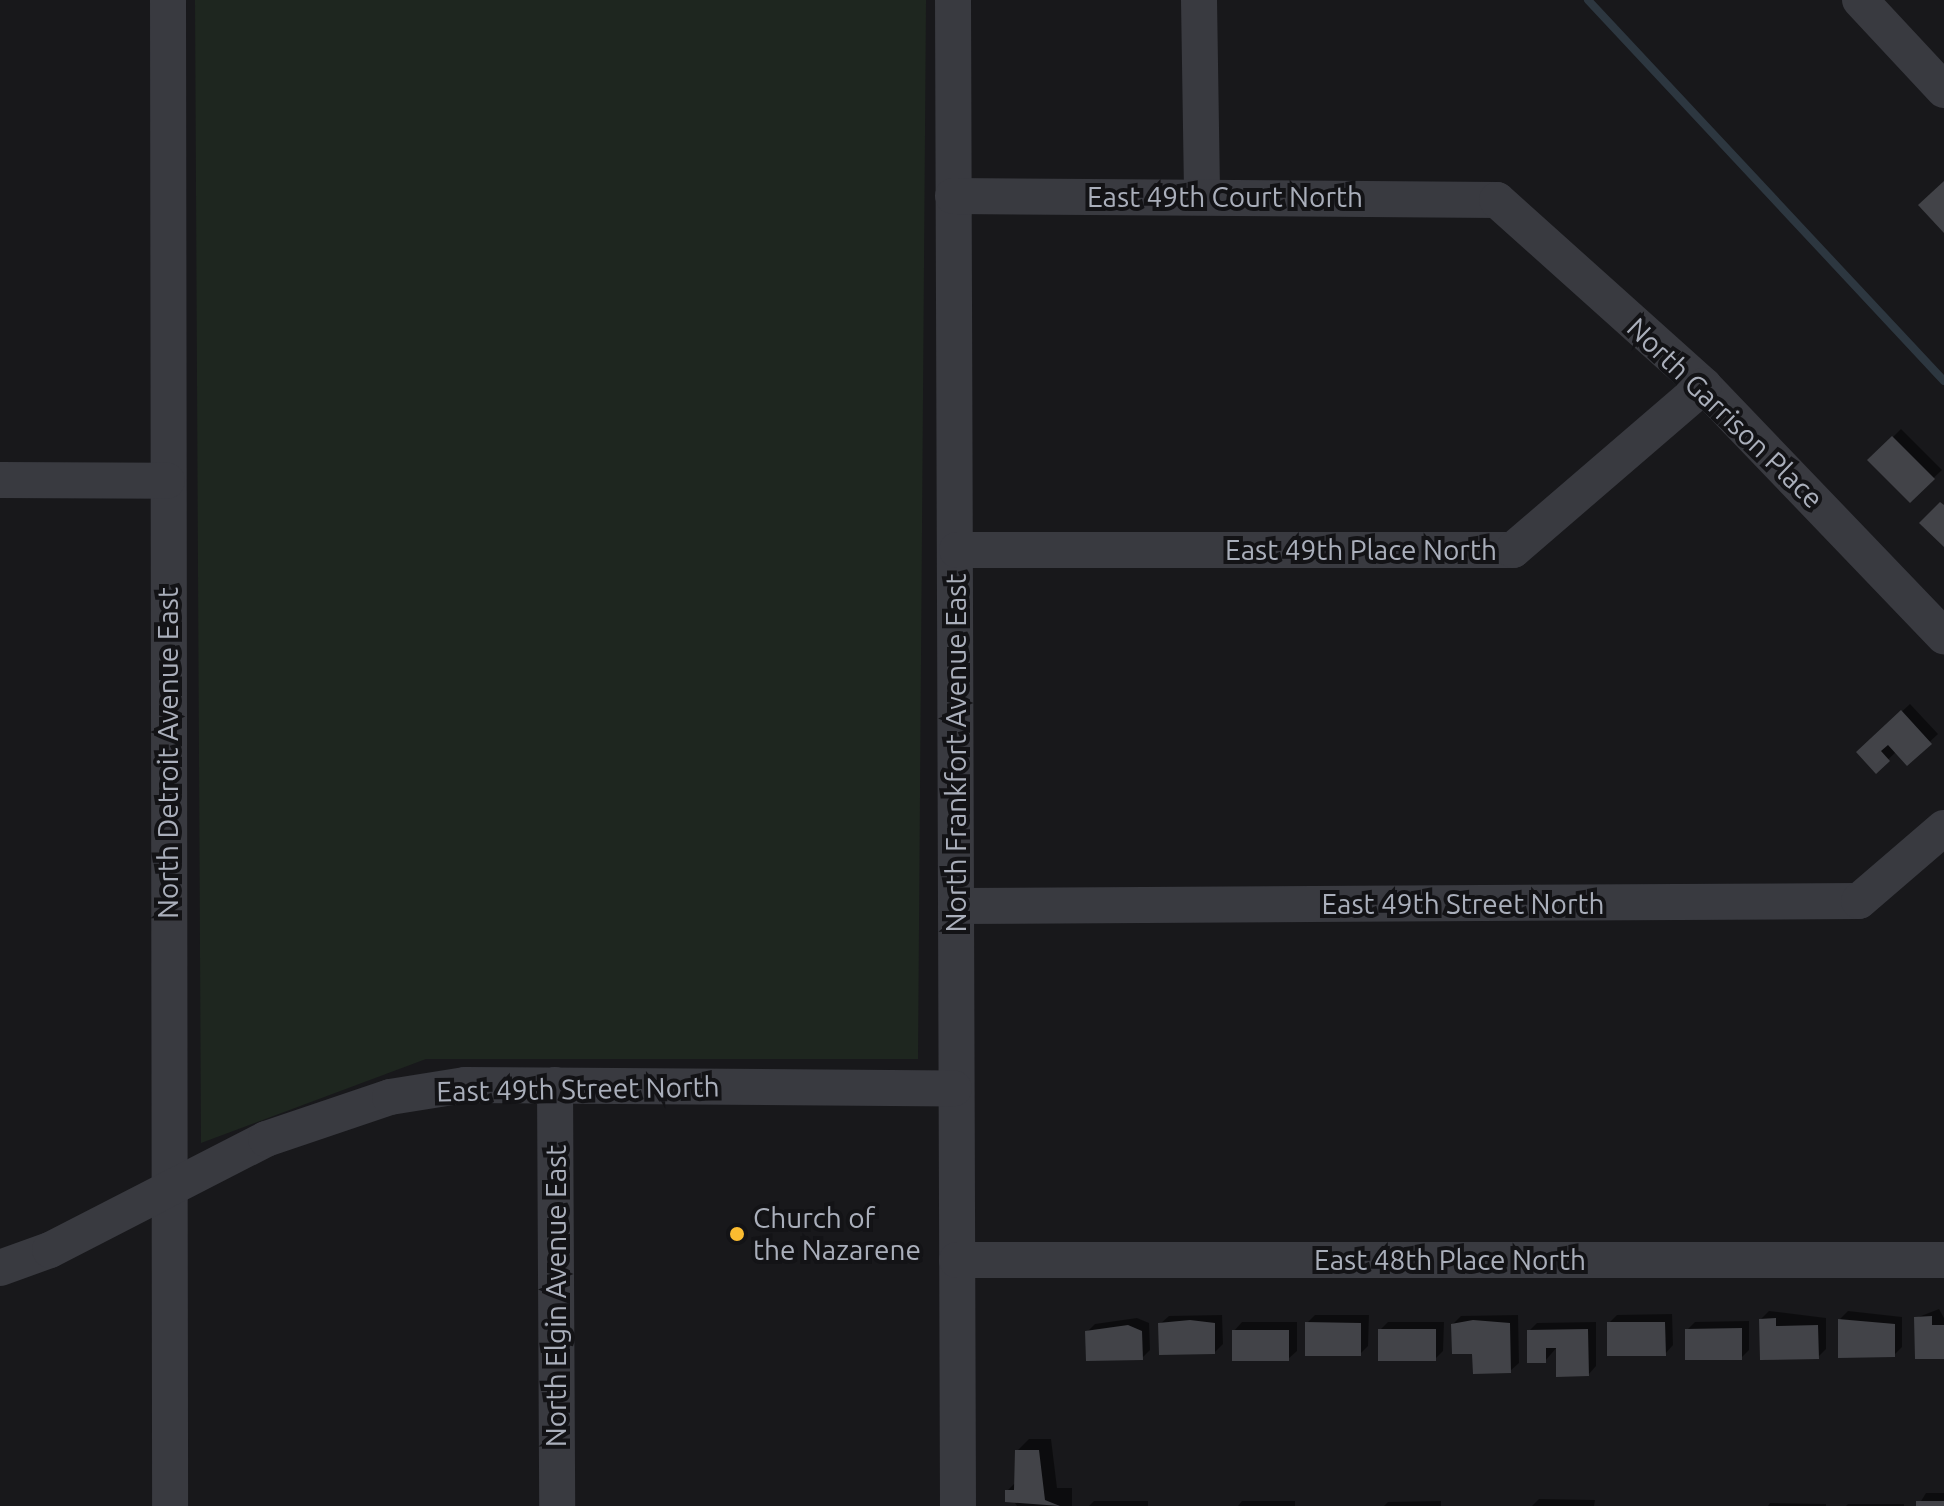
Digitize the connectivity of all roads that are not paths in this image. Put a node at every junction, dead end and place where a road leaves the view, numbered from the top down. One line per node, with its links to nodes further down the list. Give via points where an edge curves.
1 (168, 0): 11 (street, North Detroit Avenue East)
2 (953, 0): 6 (street, North Frankfort Avenue East)
3 (1199, 0): 7 (street)
4 (1860, 0): 5 (street)
5 (1944, 90)
6 (953, 196): 7 (street, East 49th Court North); 12 (street, North Frankfort Avenue East)
7 (1202, 196): 8 (street, East 49th Court North)
8 (1497, 200): 9 (street, North Garrison Place)
9 (1704, 386): 12 (street, East 49th Place North, via 1513,550); 13 (street, North Garrison Place)
10 (0, 480): 11 (street)
11 (167, 481): 18 (street, North Detroit Avenue East)
12 (957, 550): 15 (street, North Frankfort Avenue East)
13 (1944, 636)
14 (1944, 828): 15 (street, East 49th Street North, via 1859,901)
15 (956, 906): 17 (street, North Frankfort Avenue East)
16 (555, 1085): 17 (street, East 49th Street North); 18 (street, East 49th Street North, via 465,1085 390,1097 266,1139); 23 (street, North Elgin Avenue East)
17 (954, 1088): 19 (street, North Frankfort Avenue East)
18 (168, 1190): 21 (street, East 49th Street North); 22 (street, North Detroit Avenue East)
19 (957, 1260): 20 (street, East 48th Place North); 24 (street, North Frankfort Avenue East)
20 (1944, 1260)
21 (0, 1268)
22 (170, 1506)
23 (557, 1506)
24 (958, 1506)

